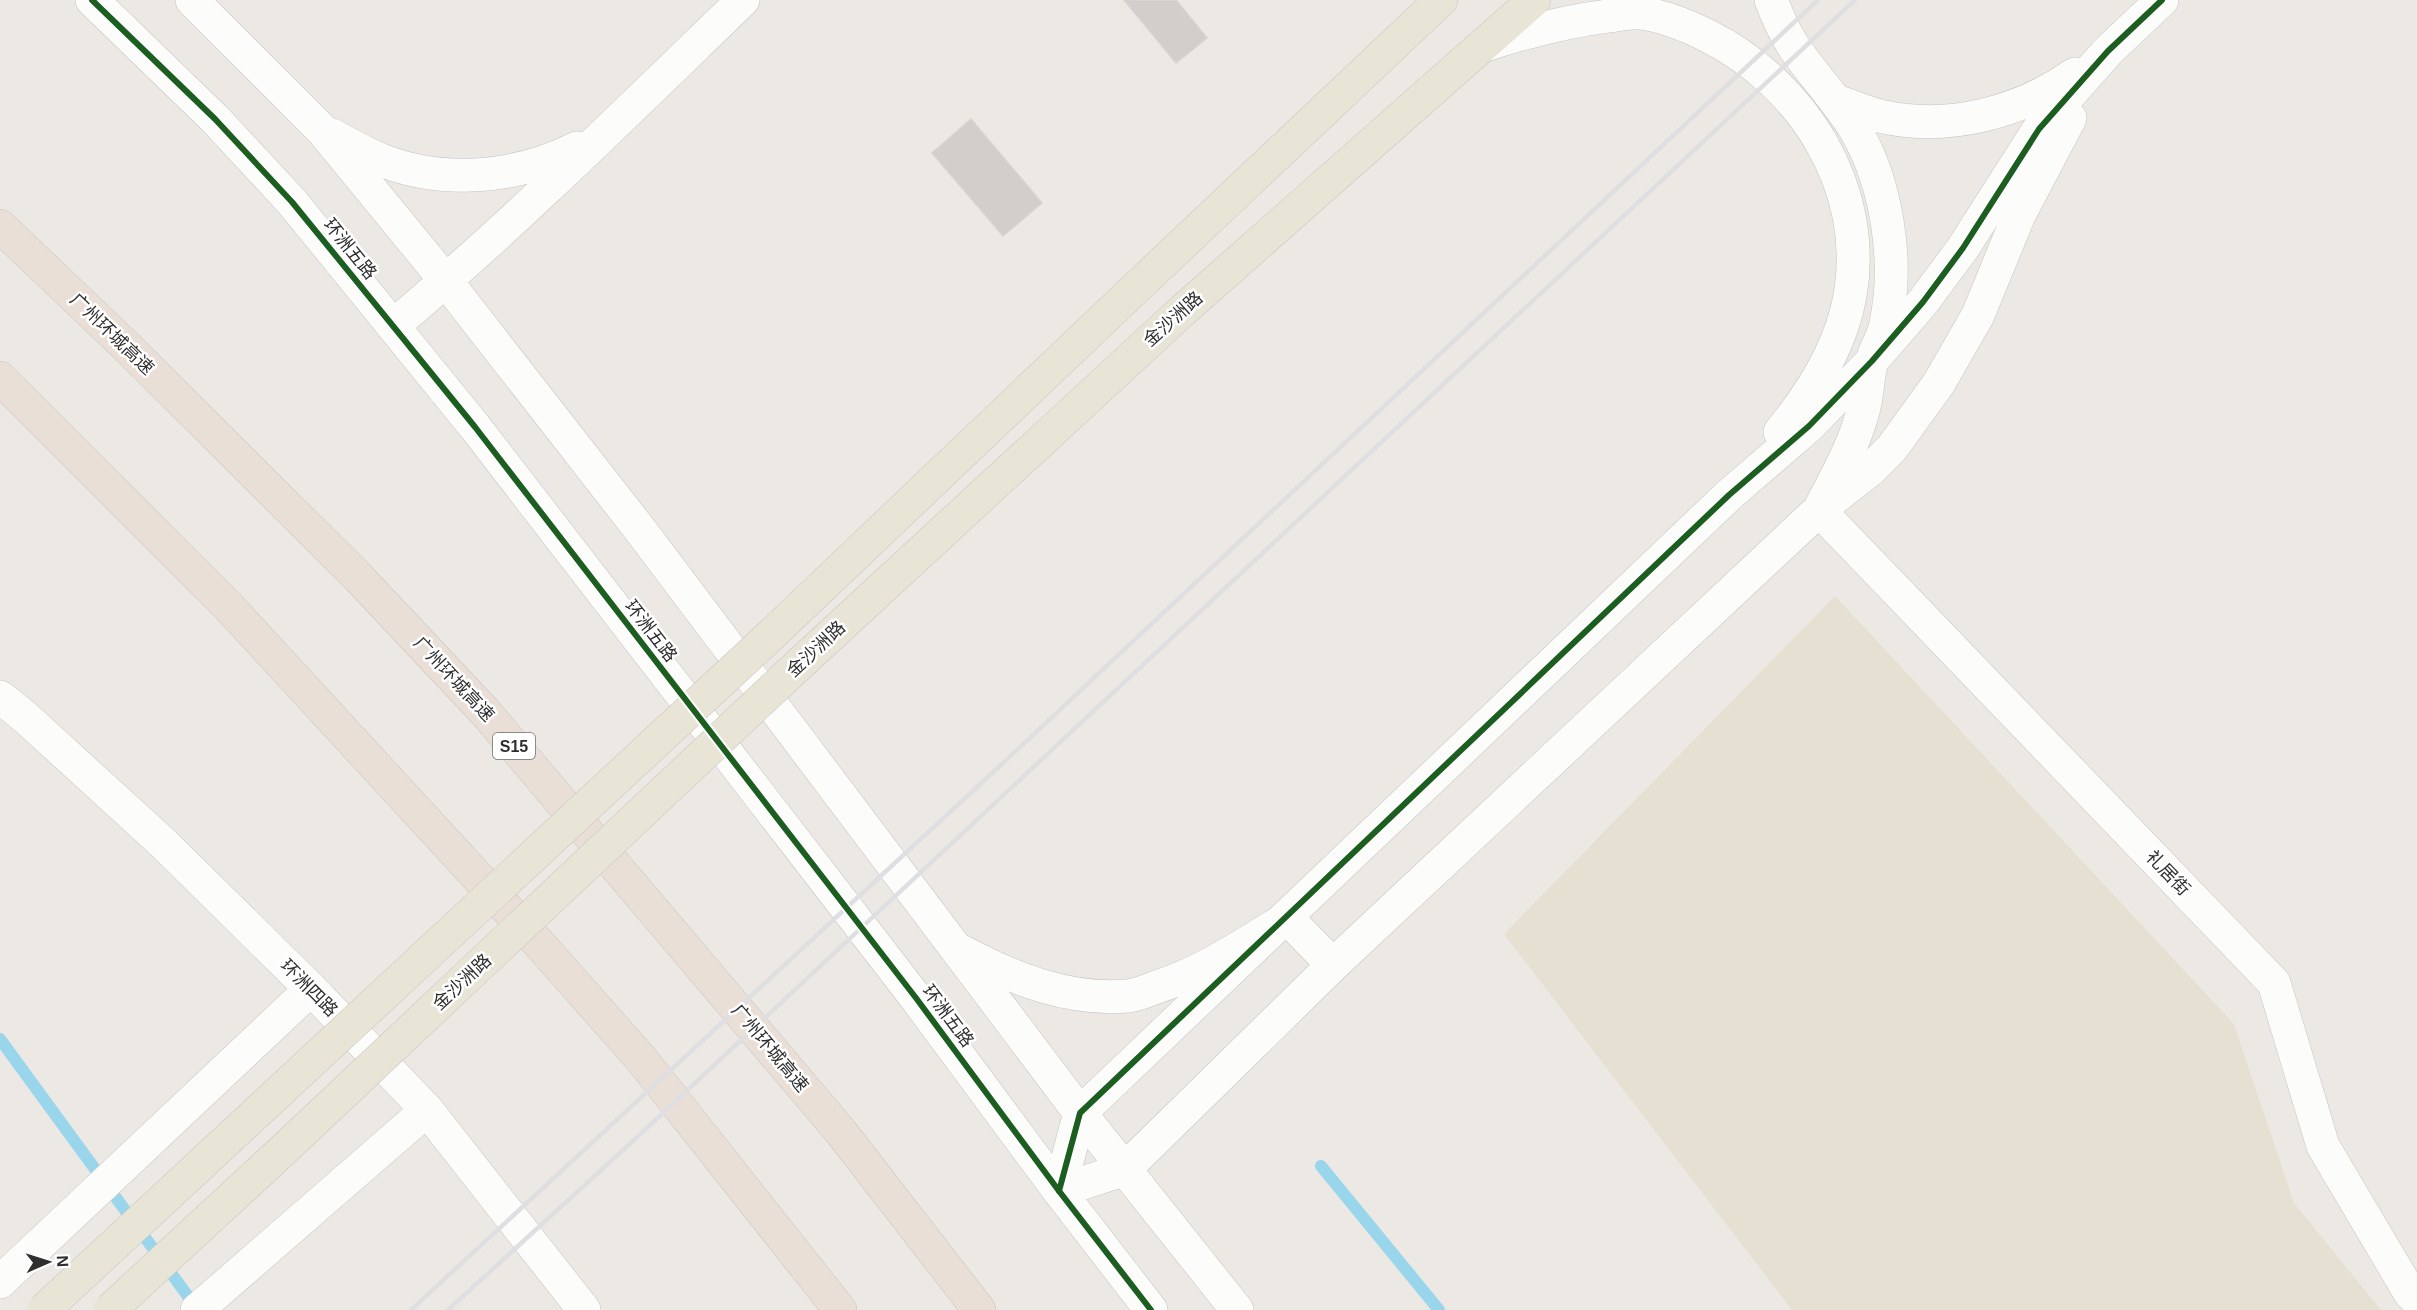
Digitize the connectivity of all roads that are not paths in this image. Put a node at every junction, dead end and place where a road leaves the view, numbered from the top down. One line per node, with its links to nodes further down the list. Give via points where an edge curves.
1 (92, 0): 15 (street, 环洲五路, via 215,119 277,186)
2 (192, 0): 11 (street)
3 (743, 0): 12 (street)
4 (1534, 0): 8 (main road, 金沙洲路)
5 (1771, 0): 10 (street, via 1797,51)
6 (2162, 0): 9 (street)
7 (1430, 6): 32 (main road, bridge, via 770,636)
8 (1485, 45): 18 (street, via 1589,18 1638,13 1669,19 1746,57 1793,101 1830,158 1845,194 1852,225 1850,296 1840,331 1823,370 1791,418); 33 (main road, 金沙洲路, bridge, via 1181,312)
9 (2108, 51): 10 (street, via 2057,87 1987,115 1918,121 1884,117); 16 (street, via 2039,129 1963,248); 19 (street, via 2052,149 2019,215 1978,315 1939,383 1892,448)
10 (1836, 101): 16 (street, via 1870,159 1883,197 1889,239 1886,325)
11 (322, 130): 12 (street, via 380,160 455,175 538,165); 14 (street)
12 (605, 133): 14 (street)
13 (0, 226): 36 (highway, 广州环城高速 / S15, via 358,577 486,713 841,1132)
14 (446, 281): 15 (street); 22 (street, via 641,531)
15 (393, 326): 28 (street, 环洲五路, via 894,970)
16 (1872, 361): 18 (street, via 1809,426); 19 (street, via 1863,411 1844,462)
17 (0, 378): 35 (highway, via 230,607 543,948 642,1060)
18 (1729, 495): 21 (street)
19 (1819, 510): 23 (street); 30 (street, 礼居街, via 2274,983 2323,1146)
20 (0, 697): 24 (street, 环洲四路, via 163,843)
21 (1287, 918): 22 (street, via 1220,959 1173,982 1130,996 1089,996 1050,988 1021,980); 23 (street); 26 (street)
22 (956, 949): 26 (street)
23 (1333, 965): 27 (street)
24 (311, 989): 25 (street, 环洲四路); 29 (street)
25 (427, 1110): 31 (street); 34 (street, 环洲四路)
26 (1080, 1113): 27 (street); 28 (street)
27 (1125, 1169): 28 (street); 38 (street)
28 (1059, 1191): 37 (street, 环洲五路)
29 (0, 1282)
30 (2417, 1300)
31 (205, 1304)
32 (44, 1310)
33 (110, 1310)
34 (584, 1310)
35 (840, 1310)
36 (979, 1310)
37 (1150, 1310)
38 (1237, 1310)

